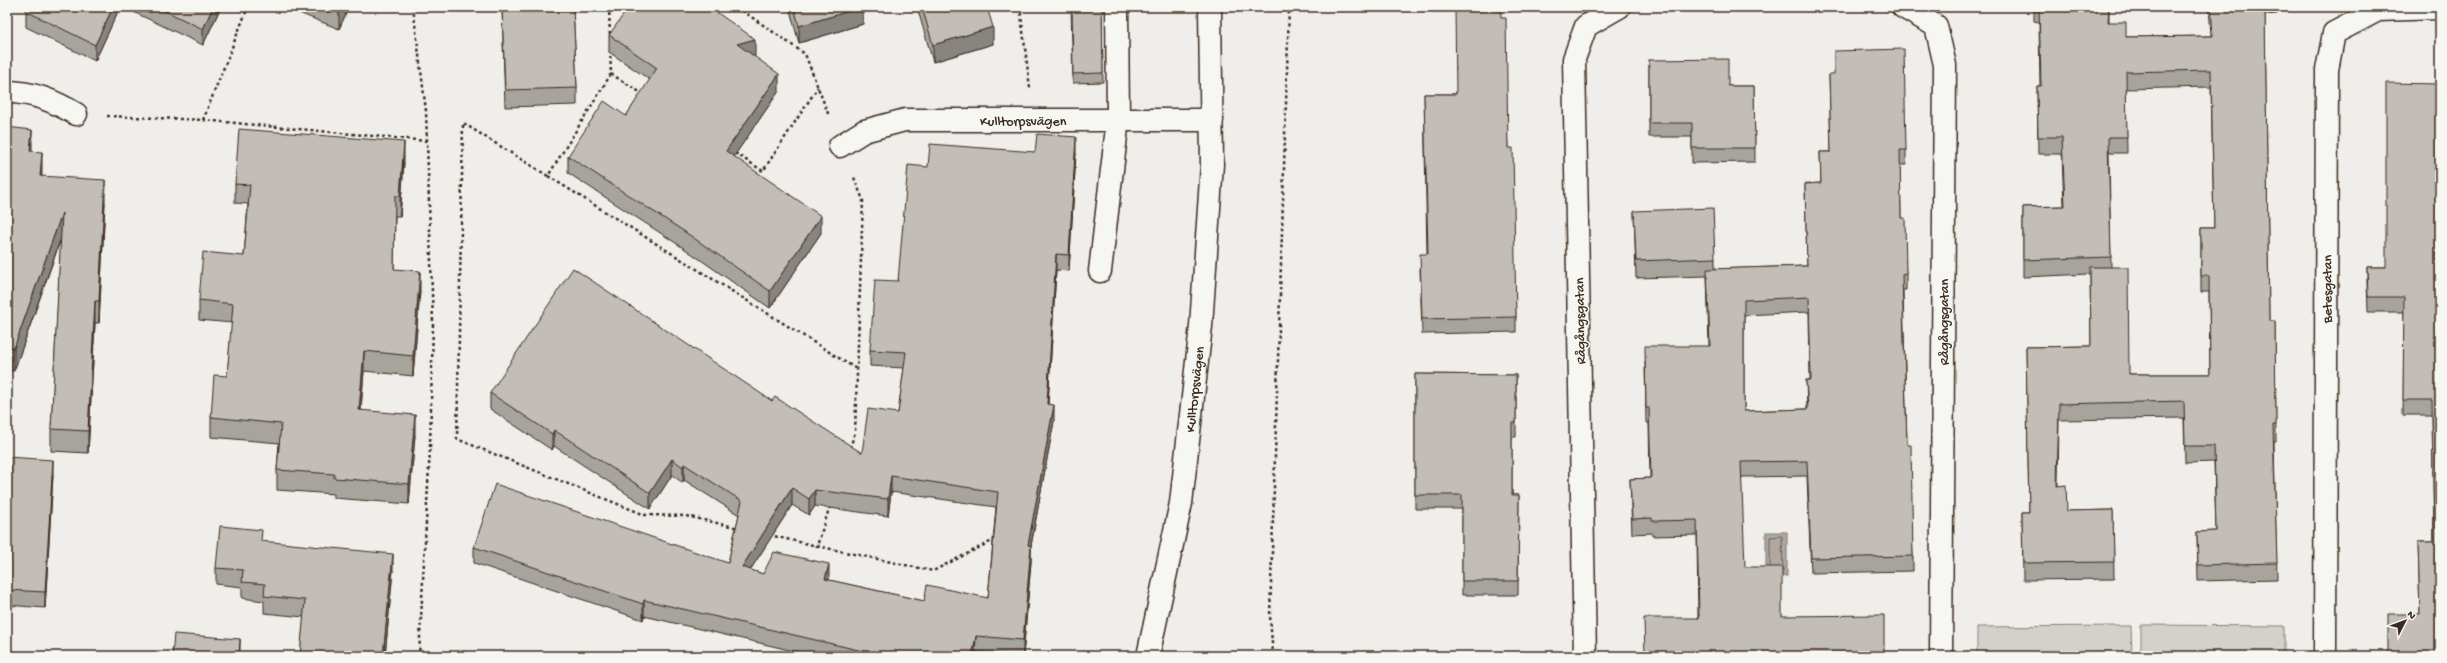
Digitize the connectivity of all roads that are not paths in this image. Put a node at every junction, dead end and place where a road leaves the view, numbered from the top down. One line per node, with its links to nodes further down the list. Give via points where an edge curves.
1 (1117, 7): 8 (street)
2 (1210, 7): 9 (street, Kulltorpsvägen)
3 (1619, 7): 13 (street, Rågångsgatan, via 1586,26 1574,59)
4 (1903, 7): 14 (street, Rågångsgatan, via 1936,26 1945,64)
5 (2440, 8): 15 (street, Betesgatan, via 2378,10 2334,33 2327,70)
6 (7, 92): 7 (street, via 39,96)
7 (76, 114)
8 (1118, 119): 9 (street, Kulltorpsvägen); 10 (street, Kulltorpsvägen, via 905,120 864,131); 11 (street)
9 (1212, 120): 12 (street, Kulltorpsvägen, via 1212,164 1200,326 1181,504)
10 (840, 146)
11 (1100, 271)
12 (1148, 656)
13 (1585, 656)
14 (1941, 656)
15 (2325, 656)

